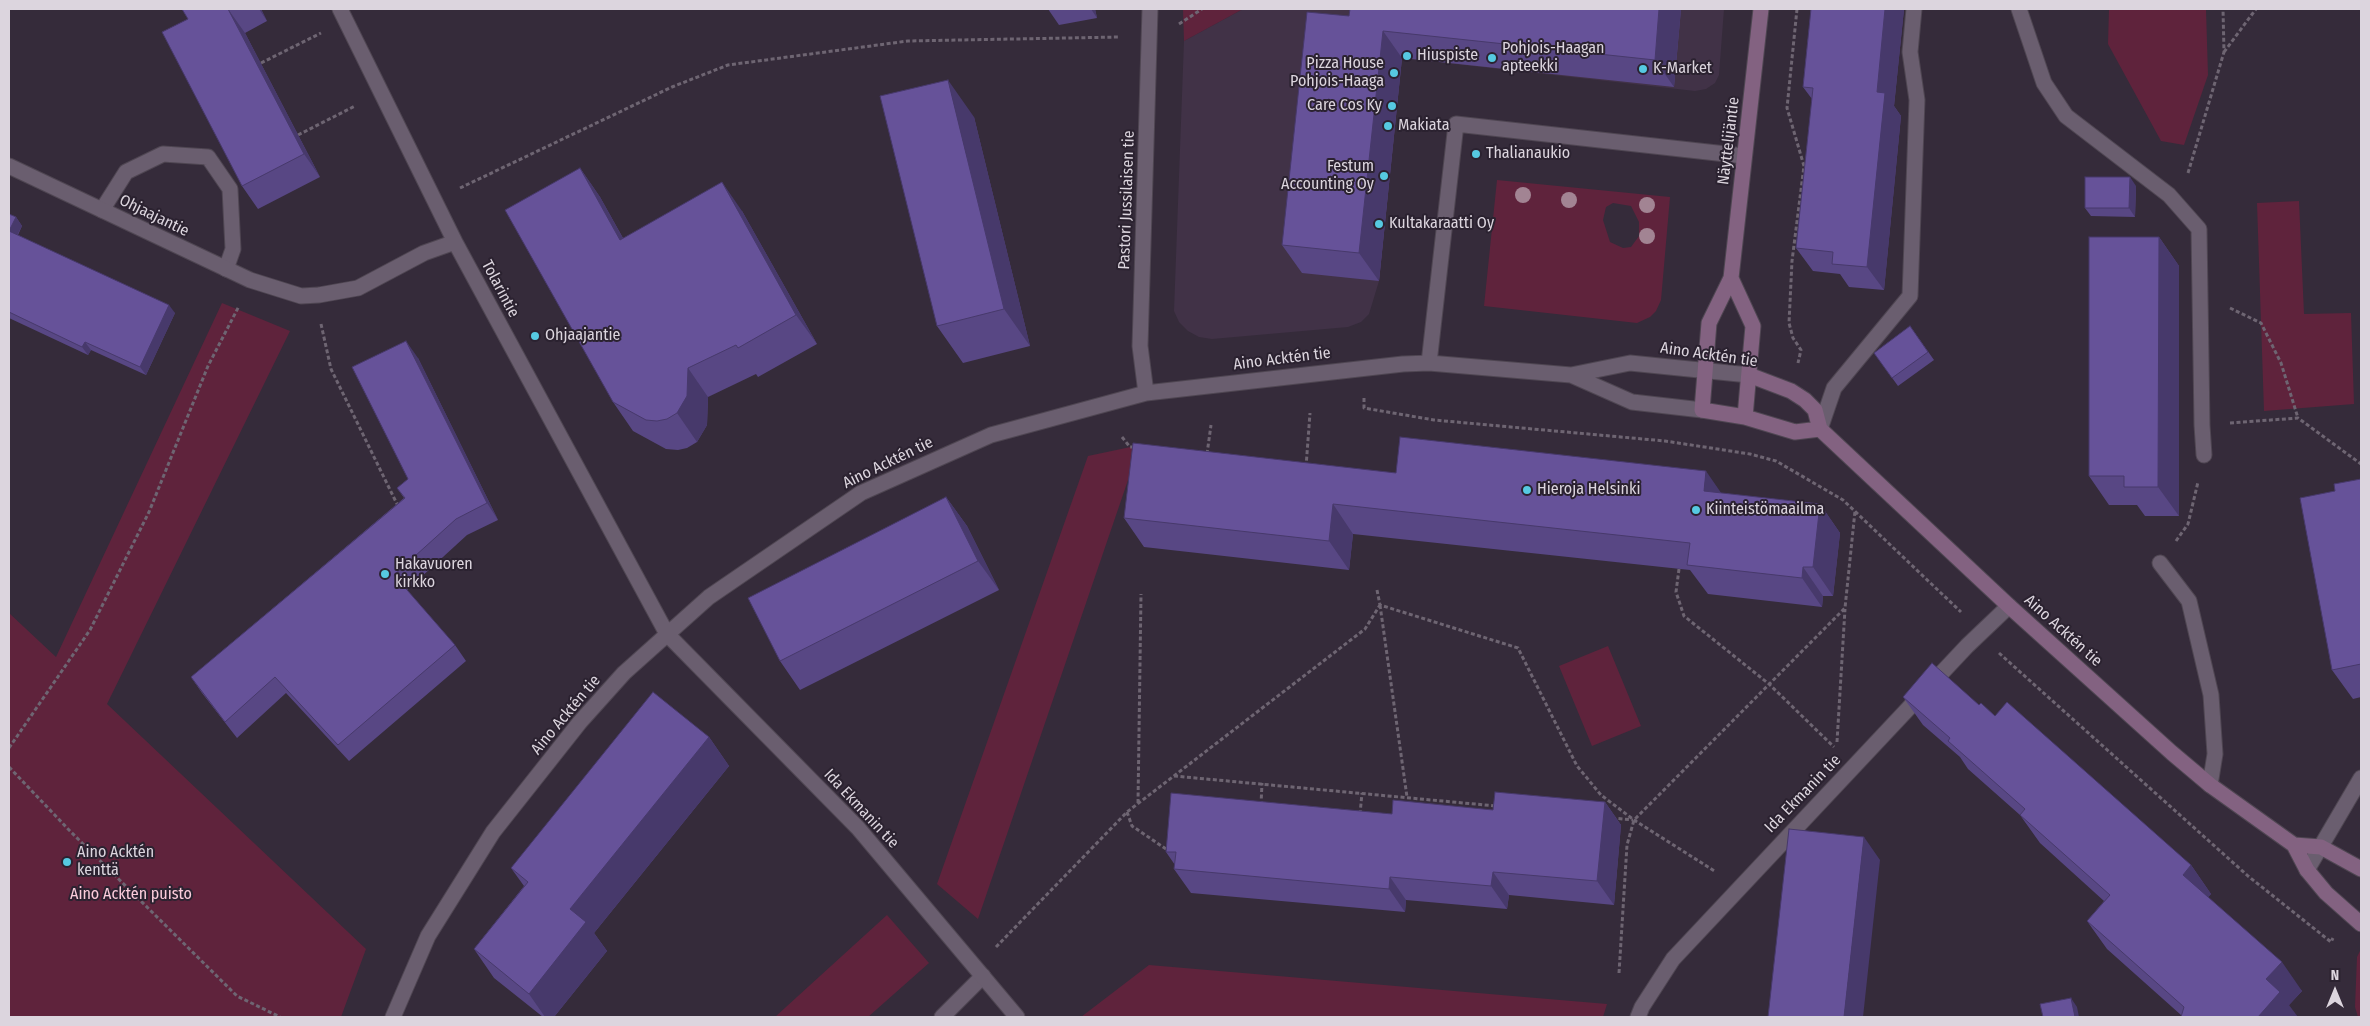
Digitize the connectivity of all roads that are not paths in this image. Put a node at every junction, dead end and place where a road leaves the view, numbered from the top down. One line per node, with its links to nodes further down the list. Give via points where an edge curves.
1 (340, 9): 9 (street, Tolarintie)
2 (1150, 9): 16 (street, Pastori Jussilaisen tie, via 1140,346)
3 (1761, 9): 6 (main road, Näyttelijäntie)
4 (1914, 9): 19 (street, via 1910,52 1918,100 1910,296 1834,388)
5 (2019, 9): 20 (street, via 2044,83 2066,116 2169,195 2199,229)
6 (1744, 156): 11 (main road, Näyttelijäntie); 12 (street, via 1456,124)
7 (9, 166): 8 (street, Ohjaajantie)
8 (102, 210): 10 (street, Ohjaajantie); 10 (street, via 126,172 163,154 208,157 230,188 233,248)
9 (455, 242): 10 (street, Ohjaajantie, via 424,253 358,288 319,295 301,296); 23 (street, Tolarintie)
10 (226, 269)
11 (1731, 278): 13 (main road, Näyttelijäntie, via 1709,323); 15 (main road, via 1753,326)
12 (1429, 363): 14 (street, Aino Acktén tie); 16 (street, Aino Acktén tie, via 1364,367)
13 (1706, 369): 14 (street, Aino Acktén tie, via 1630,362); 15 (street, Aino Acktén tie); 17 (main road, Näyttelijäntie)
14 (1571, 375): 17 (street, Aino Acktén tie, via 1632,402)
15 (1749, 375): 18 (main road); 19 (main road, Aino Acktén tie, via 1791,391 1805,400 1815,410)
16 (1146, 393): 23 (street, Aino Acktén tie, via 991,435 861,493 709,597)
17 (1702, 410): 18 (main road, Aino Acktén tie)
18 (1745, 417): 19 (main road, Aino Acktén tie, via 1795,432)
19 (1820, 429): 22 (main road, Aino Acktén tie)
20 (2204, 455)
21 (2160, 563): 25 (street, via 2189,600 2211,695 2215,754)
22 (2009, 606): 25 (main road, Aino Acktén tie); 35 (street, Ida Ekmanin tie, via 1673,959)
23 (667, 634): 31 (street, Ida Ekmanin tie, via 858,828); 32 (street, Aino Acktén tie, via 624,673 580,722 492,832 428,936)
24 (2361, 778): 27 (street)
25 (2210, 785): 26 (main road, Aino Acktén tie)
26 (2294, 845): 27 (main road); 29 (main road, Aino Acktén tie)
27 (2321, 847): 28 (main road); 29 (street)
28 (2361, 869)
29 (2307, 870): 30 (main road, Aino Acktén tie)
30 (2361, 924)
31 (983, 976): 33 (street); 34 (street, Ida Ekmanin tie)
32 (393, 1017)
33 (942, 1017)
34 (1017, 1017)
35 (1638, 1017)

